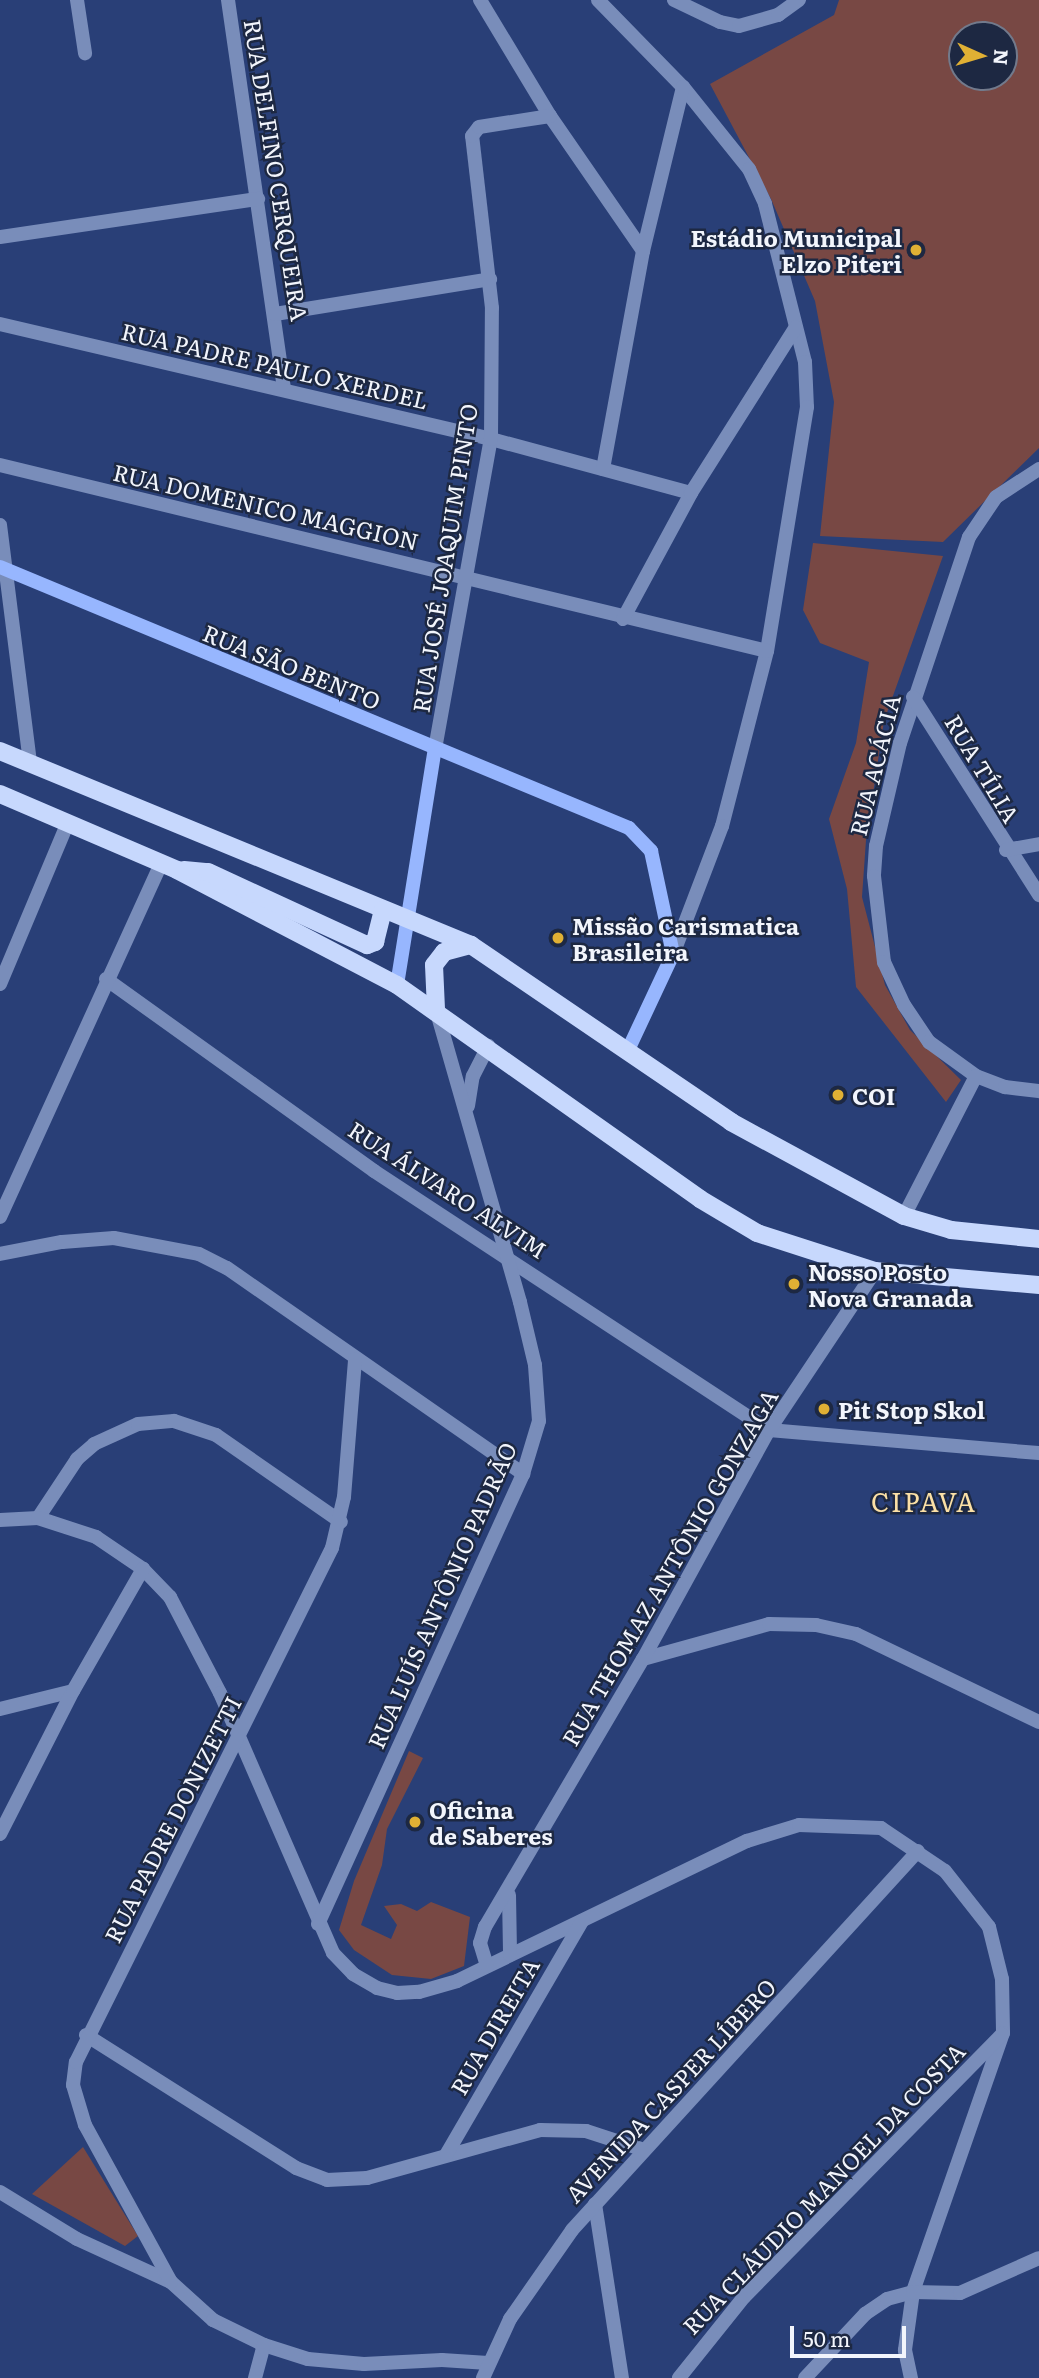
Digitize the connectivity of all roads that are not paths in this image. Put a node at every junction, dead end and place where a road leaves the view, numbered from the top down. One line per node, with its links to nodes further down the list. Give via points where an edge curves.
1 (77, 0): 7 (street)
2 (228, 0): 10 (street, RUA DELFINO CERQUEIRA)
3 (480, 0): 9 (street)
4 (598, 0): 8 (street)
5 (674, 0): 6 (street, via 739,26 778,15)
6 (799, 0)
7 (85, 53)
8 (683, 87): 12 (street); 16 (street, via 749,169 768,213)
9 (550, 116): 12 (street); 13 (street, RUA JOSÉ JOAQUIM PINTO, via 479,127 472,136)
10 (258, 199): 11 (street); 14 (street, RUA DELFINO CERQUEIRA)
11 (0, 237)
12 (643, 251): 20 (street)
13 (490, 279): 14 (street); 18 (street, RUA JOSÉ JOAQUIM PINTO)
14 (275, 314): 17 (street, RUA DELFINO CERQUEIRA)
15 (0, 324): 17 (street, RUA PADRE PAULO XERDEL)
16 (796, 327): 22 (street); 27 (street, via 805,362 807,407)
17 (284, 390): 18 (street, RUA PADRE PAULO XERDEL)
18 (491, 439): 20 (street, RUA PADRE PAULO XERDEL); 25 (street, RUA JOSÉ JOAQUIM PINTO)
19 (0, 465): 25 (street, RUA DOMENICO MAGGION)
20 (603, 469): 22 (street, RUA PADRE PAULO XERDEL)
21 (1039, 469): 28 (street, RUA ACÁCIA, via 996,497 969,537)
22 (691, 493): 26 (street)
23 (0, 525): 24 (street)
24 (3, 569): 29 (street, RUA SÃO BENTO); 31 (street)
25 (467, 577): 26 (street, RUA DOMENICO MAGGION); 29 (street, RUA JOSÉ JOAQUIM PINTO)
26 (623, 619): 27 (street, RUA DOMENICO MAGGION)
27 (767, 651): 41 (street, via 722,826)
28 (913, 697): 35 (street, RUA TÍLIA); 48 (street, RUA ACÁCIA, via 876,846 879,936 884,962 929,1042)
29 (435, 749): 39 (street, RUA JOSÉ JOAQUIM PINTO); 41 (street, RUA SÃO BENTO, via 602,815 642,838 651,851)
30 (0, 751): 31 (main road)
31 (30, 764): 38 (main road)
32 (0, 794): 33 (main road)
33 (68, 822): 36 (main road); 43 (street)
34 (1039, 844): 35 (street)
35 (1006, 850): 37 (street, RUA TÍLIA)
36 (169, 867): 38 (main road, via 208,872 367,945 375,942); 42 (street); 44 (main road)
37 (1039, 894)
38 (383, 910): 39 (main road)
39 (408, 919): 40 (main road); 44 (street, RUA JOSÉ JOAQUIM PINTO)
40 (471, 945): 45 (main road, via 444,953 434,965); 47 (main road)
41 (673, 954): 47 (street)
42 (106, 979): 52 (street); 55 (street, RUA ÁLVARO ALVIM, via 373,1171)
43 (0, 984)
44 (397, 985): 45 (main road)
45 (436, 1010): 46 (main road); 50 (street, RUA LUÍS ANTÔNIO PADRÃO)
46 (488, 1046): 50 (street, RUA LUÍS ANTÔNIO PADRÃO, via 473,1076); 56 (main road, via 734,1221 781,1243)
47 (627, 1052): 51 (main road, via 804,1166)
48 (976, 1076): 49 (street); 51 (street)
49 (1039, 1091)
50 (467, 1111): 55 (street, RUA LUÍS ANTÔNIO PADRÃO)
51 (904, 1216): 53 (main road, via 951,1230)
52 (0, 1217)
53 (1039, 1239)
54 (0, 1254): 58 (street, via 90,1239 173,1246 227,1268)
55 (508, 1256): 59 (street, RUA ÁLVARO ALVIM); 61 (street, RUA LUÍS ANTÔNIO PADRÃO, via 539,1392 538,1421)
56 (875, 1271): 57 (main road); 59 (street, RUA THOMAZ ANTÔNIO GONZAGA)
57 (1039, 1285)
58 (355, 1359): 61 (street); 64 (street, RUA PADRE DONIZETTI)
59 (769, 1430): 60 (street); 66 (street, RUA THOMAZ ANTÔNIO GONZAGA)
60 (1039, 1453)
61 (523, 1474): 75 (street, RUA LUÍS ANTÔNIO PADRÃO)
62 (38, 1518): 63 (street); 64 (street, via 77,1459 94,1444 138,1424 174,1421 216,1435); 65 (street, via 96,1537)
63 (0, 1520)
64 (341, 1522): 70 (street, RUA PADRE DONIZETTI, via 312,1595)
65 (142, 1569): 67 (street); 70 (street, via 170,1597 187,1624)
66 (643, 1659): 69 (street, via 769,1624 825,1626 890,1649); 73 (street, RUA THOMAZ ANTÔNIO GONZAGA)
67 (72, 1691): 68 (street); 71 (street)
68 (0, 1709)
69 (1039, 1722)
70 (239, 1736): 75 (street); 79 (street, RUA PADRE DONIZETTI)
71 (0, 1834)
72 (918, 1851): 74 (street, via 881,1828 799,1825 747,1842); 78 (street, via 961,1886 989,1927 1002,1979); 80 (street, AVENIDA CASPER LÍBERO)
73 (510, 1891): 76 (street, RUA THOMAZ ANTÔNIO GONZAGA); 77 (street, RUA THOMAZ ANTÔNIO GONZAGA, via 482,1935)
74 (582, 1921): 76 (street); 81 (street, RUA DIREITA)
75 (318, 1924): 77 (street, via 333,1953 353,1974 397,1993 440,1986)
76 (510, 1955): 77 (street)
77 (487, 1966)
78 (1003, 2033): 86 (street); 92 (street, RUA CLÁUDIO MANOEL DA COSTA, via 744,2297)
79 (86, 2035): 81 (street, via 296,2168 327,2180 366,2178); 85 (street, RUA PADRE DONIZETTI, via 73,2085 79,2110)
80 (644, 2150): 81 (street, via 586,2131 561,2129 511,2136); 83 (street, AVENIDA CASPER LÍBERO)
81 (446, 2155)
82 (0, 2192): 85 (street, via 77,2239)
83 (595, 2204): 88 (street, AVENIDA CASPER LÍBERO, via 538,2276); 91 (street)
84 (1039, 2258): 86 (street, via 960,2293)
85 (171, 2282): 87 (street, via 213,2320)
86 (913, 2292): 93 (street, via 887,2299 864,2314); 94 (street, via 905,2350)
87 (264, 2345): 88 (street, via 308,2359 364,2364); 89 (street)
88 (488, 2363): 90 (street, AVENIDA CASPER LÍBERO)
89 (255, 2378)
90 (483, 2378)
91 (622, 2378)
92 (679, 2378)
93 (805, 2378)
94 (911, 2378)

